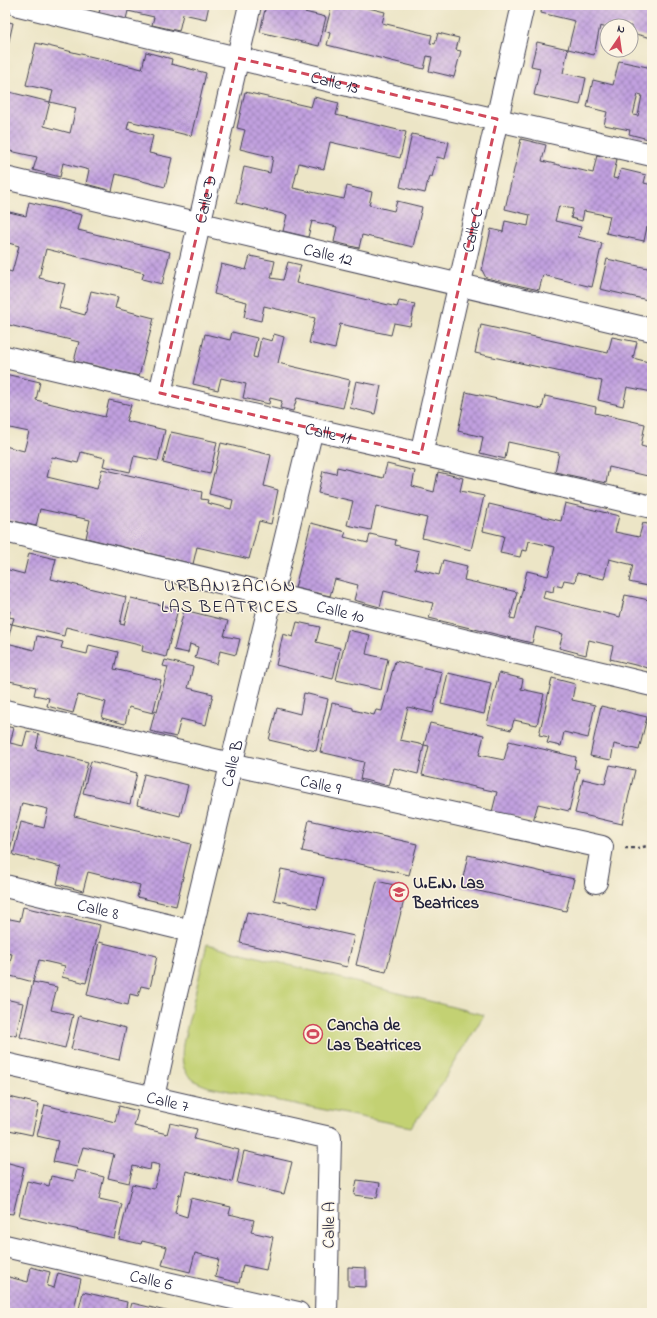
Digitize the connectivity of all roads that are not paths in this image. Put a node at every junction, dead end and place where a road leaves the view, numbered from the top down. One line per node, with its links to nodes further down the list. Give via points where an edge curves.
1 (19, 5): 4 (street, Calle 13)
2 (250, 5): 4 (street, Calle D)
3 (523, 5): 5 (street, Calle C)
4 (238, 58): 5 (street, Calle 13); 8 (street, Calle D)
5 (497, 119): 6 (street, Calle 13); 9 (street, Calle C)
6 (652, 154)
7 (5, 178): 8 (street, Calle 12)
8 (199, 224): 9 (street, Calle 12); 12 (street, Calle D)
9 (460, 285): 10 (street, Calle 12); 14 (street, Calle C)
10 (652, 330)
11 (5, 357): 12 (street, Calle 11)
12 (160, 393): 13 (street, Calle 11)
13 (312, 429): 14 (street, Calle 11); 17 (street, Calle B)
14 (421, 454): 15 (street, Calle 11)
15 (652, 507)
16 (5, 531): 17 (street, Calle 10)
17 (272, 595): 18 (street, Calle 10); 20 (street, Calle B)
18 (652, 685)
19 (5, 711): 20 (street, Calle 9)
20 (231, 764): 21 (street, Calle 9, via 602,847); 23 (street, Calle B)
21 (596, 882)
22 (5, 886): 23 (street, Calle 8)
23 (191, 931): 25 (street, Calle B)
24 (5, 1064): 25 (street, Calle 7)
25 (152, 1097): 26 (street, Calle 7)
26 (330, 1138): 29 (street, Calle A)
27 (5, 1246): 28 (street, Calle 6)
28 (298, 1313)
29 (326, 1313)

